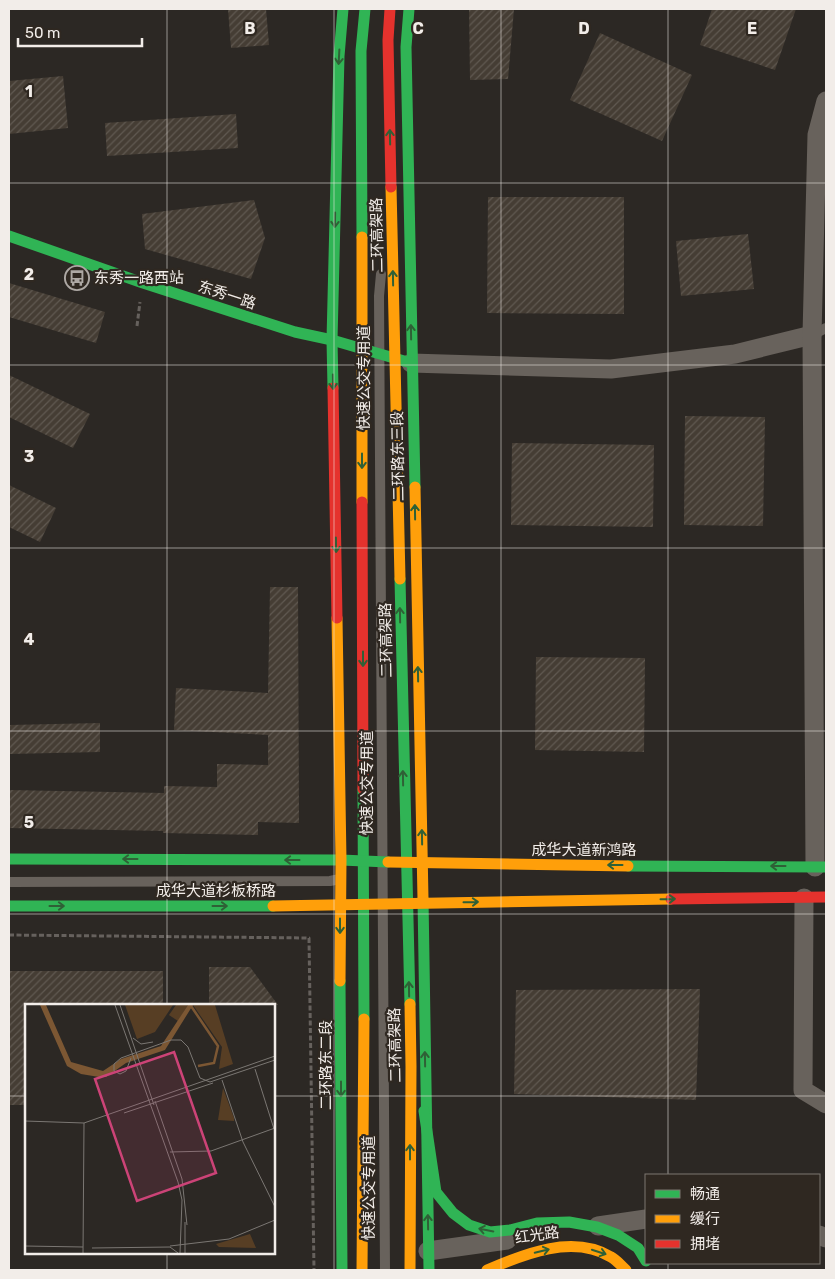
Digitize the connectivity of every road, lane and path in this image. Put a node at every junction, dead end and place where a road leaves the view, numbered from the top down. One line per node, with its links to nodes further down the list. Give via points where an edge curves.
1 (343, 9): 11 (main road, one-way to 11)
2 (365, 9): 6 (main road, 二环高架路, via 361,51)
3 (390, 9): 7 (main road, 二环高架路, one-way to 3)
4 (409, 9): 12 (main road, 二环路东三段, one-way to 4, via 406,47)
5 (826, 102): 10 (street, via 817,134)
6 (362, 185): 9 (lane); 29 (main road, 二环高架路, one-way to 29)
7 (391, 185): 9 (lane); 27 (main road, 二环高架路, one-way to 7)
8 (9, 236): 11 (main road, 东秀一路, via 295,332)
9 (379, 296): 13 (lane, 快速公交专用道)
10 (819, 331): 12 (street, via 735,354 611,369); 17 (street)
11 (332, 340): 12 (main road, 东秀一路); 15 (main road, one-way to 15)
12 (411, 363): 16 (main road, 二环路东三段, one-way to 12)
13 (382, 839): 18 (lane, via 367,864 346,878); 25 (lane, 快速公交专用道)
14 (9, 859): 15 (main road, 成华大道杉板桥路, one-way to 14)
15 (341, 860): 16 (main road, 成华大道新鸿路); 24 (main road, 二环路东二段)
16 (423, 864): 17 (main road, 成华大道新鸿路, one-way to 16); 22 (main road, 二环路东三段)
17 (821, 867)
18 (330, 881): 19 (lane); 25 (lane, via 360,891 372,899)
19 (9, 882)
20 (826, 897): 21 (main road)
21 (804, 898): 22 (main road, one-way to 21); 28 (street, via 803,1090)
22 (422, 903): 24 (main road, 成华大道杉板桥路); 31 (main road, one-way to 22)
23 (9, 906): 24 (main road, 成华大道杉板桥路, one-way to 24)
24 (340, 906): 34 (main road, 二环路东二段, one-way to 34)
25 (382, 915): 37 (lane, 快速公交专用道)
26 (9, 935): 33 (path, via 309,938)
27 (411, 1066): 32 (main road, one-way to 27, via 638,1248 597,1227 553,1222 490,1232 469,1225 453,1212 436,1192 422,1098); 38 (main road, 二环高架路, one-way to 27)
28 (826, 1104)
29 (362, 1163): 35 (main road); 36 (main road, 二环高架路)
30 (645, 1219): 31 (street, 红光路)
31 (428, 1251): 39 (main road)
32 (645, 1259)
33 (314, 1270)
34 (342, 1270)
35 (347, 1270)
36 (362, 1270)
37 (385, 1270)
38 (410, 1270)
39 (429, 1270)
40 (487, 1270): 41 (main road, one-way to 41, via 520,1257 565,1246 584,1247 607,1254)
41 (626, 1270)

